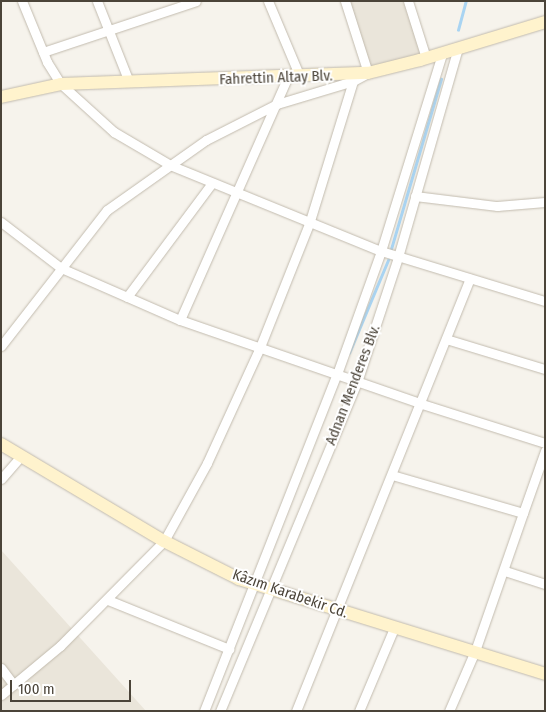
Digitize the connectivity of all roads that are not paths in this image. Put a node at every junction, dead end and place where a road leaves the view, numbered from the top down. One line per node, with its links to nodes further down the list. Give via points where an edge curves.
1 (22, 1): 10 (street)
2 (97, 1): 8 (street)
3 (196, 1): 8 (street)
4 (268, 1): 14 (street)
5 (345, 1): 13 (street)
6 (408, 1): 12 (street)
7 (545, 22): 9 (street, Fahrettin Altay Blv.)
8 (108, 30): 10 (street); 15 (street)
9 (458, 48): 11 (street, Fahrettin Altay Blv.); 23 (street, Adnan Menderes Blv.)
10 (43, 52): 17 (street)
11 (442, 54): 12 (street, Fahrettin Altay Blv.); 27 (street, Adnan Menderes Blv.)
12 (426, 58): 13 (street, Fahrettin Altay Blv.)
13 (368, 72): 14 (street, Fahrettin Altay Blv.); 16 (street)
14 (294, 78): 15 (street, Fahrettin Altay Blv.); 19 (street)
15 (129, 82): 17 (street, Fahrettin Altay Blv.)
16 (353, 82): 19 (street); 26 (street)
17 (60, 84): 18 (street, Fahrettin Altay Blv.); 20 (street, via 114,132)
18 (1, 97)
19 (276, 104): 20 (street, via 206,140); 22 (street)
20 (170, 165): 21 (street); 29 (street, via 108,210)
21 (212, 183): 22 (street); 31 (street)
22 (238, 194): 26 (street); 33 (street)
23 (415, 196): 24 (street, via 497,206); 28 (street, Adnan Menderes Blv.)
24 (545, 202)
25 (1, 222): 29 (street)
26 (309, 224): 27 (street); 36 (street)
27 (381, 251): 28 (street); 38 (street, Adnan Menderes Blv.)
28 (398, 257): 30 (street); 39 (street, Adnan Menderes Blv.)
29 (61, 268): 31 (street); 35 (street)
30 (470, 279): 32 (street); 34 (street)
31 (127, 297): 33 (street)
32 (545, 301)
33 (180, 320): 36 (street)
34 (446, 339): 37 (street); 40 (street)
35 (1, 346)
36 (260, 347): 38 (street); 48 (street, via 207,463)
37 (545, 370)
38 (338, 374): 39 (street); 51 (street, Adnan Menderes Blv.)
39 (357, 382): 40 (street); 52 (street, Adnan Menderes Blv.)
40 (422, 404): 41 (street); 45 (street)
41 (545, 443)
42 (1, 444): 44 (street, Kâzım Karabekir Cd.)
43 (545, 451): 47 (street)
44 (21, 456): 46 (street); 48 (street, Kâzım Karabekir Cd.)
45 (392, 475): 47 (street); 54 (street)
46 (1, 478)
47 (523, 513): 49 (street)
48 (164, 541): 51 (street, Kâzım Karabekir Cd.); 53 (street)
49 (505, 571): 50 (street); 57 (street)
50 (545, 584)
51 (255, 585): 52 (street, Kâzım Karabekir Cd.); 56 (street, Adnan Menderes Blv.)
52 (271, 587): 54 (street, Kâzım Karabekir Cd.); 63 (street, Adnan Menderes Blv.)
53 (108, 600): 56 (street); 60 (street)
54 (338, 611): 55 (street, Kâzım Karabekir Cd.); 64 (street)
55 (394, 628): 57 (street, Kâzım Karabekir Cd.); 65 (street)
56 (229, 649): 62 (street, Adnan Menderes Blv.)
57 (475, 651): 59 (street, Kâzım Karabekir Cd.); 66 (street)
58 (1, 668): 60 (street)
59 (545, 674)
60 (14, 685): 61 (street)
61 (1, 695)
62 (204, 711)
63 (220, 711)
64 (296, 711)
65 (359, 711)
66 (449, 711)

